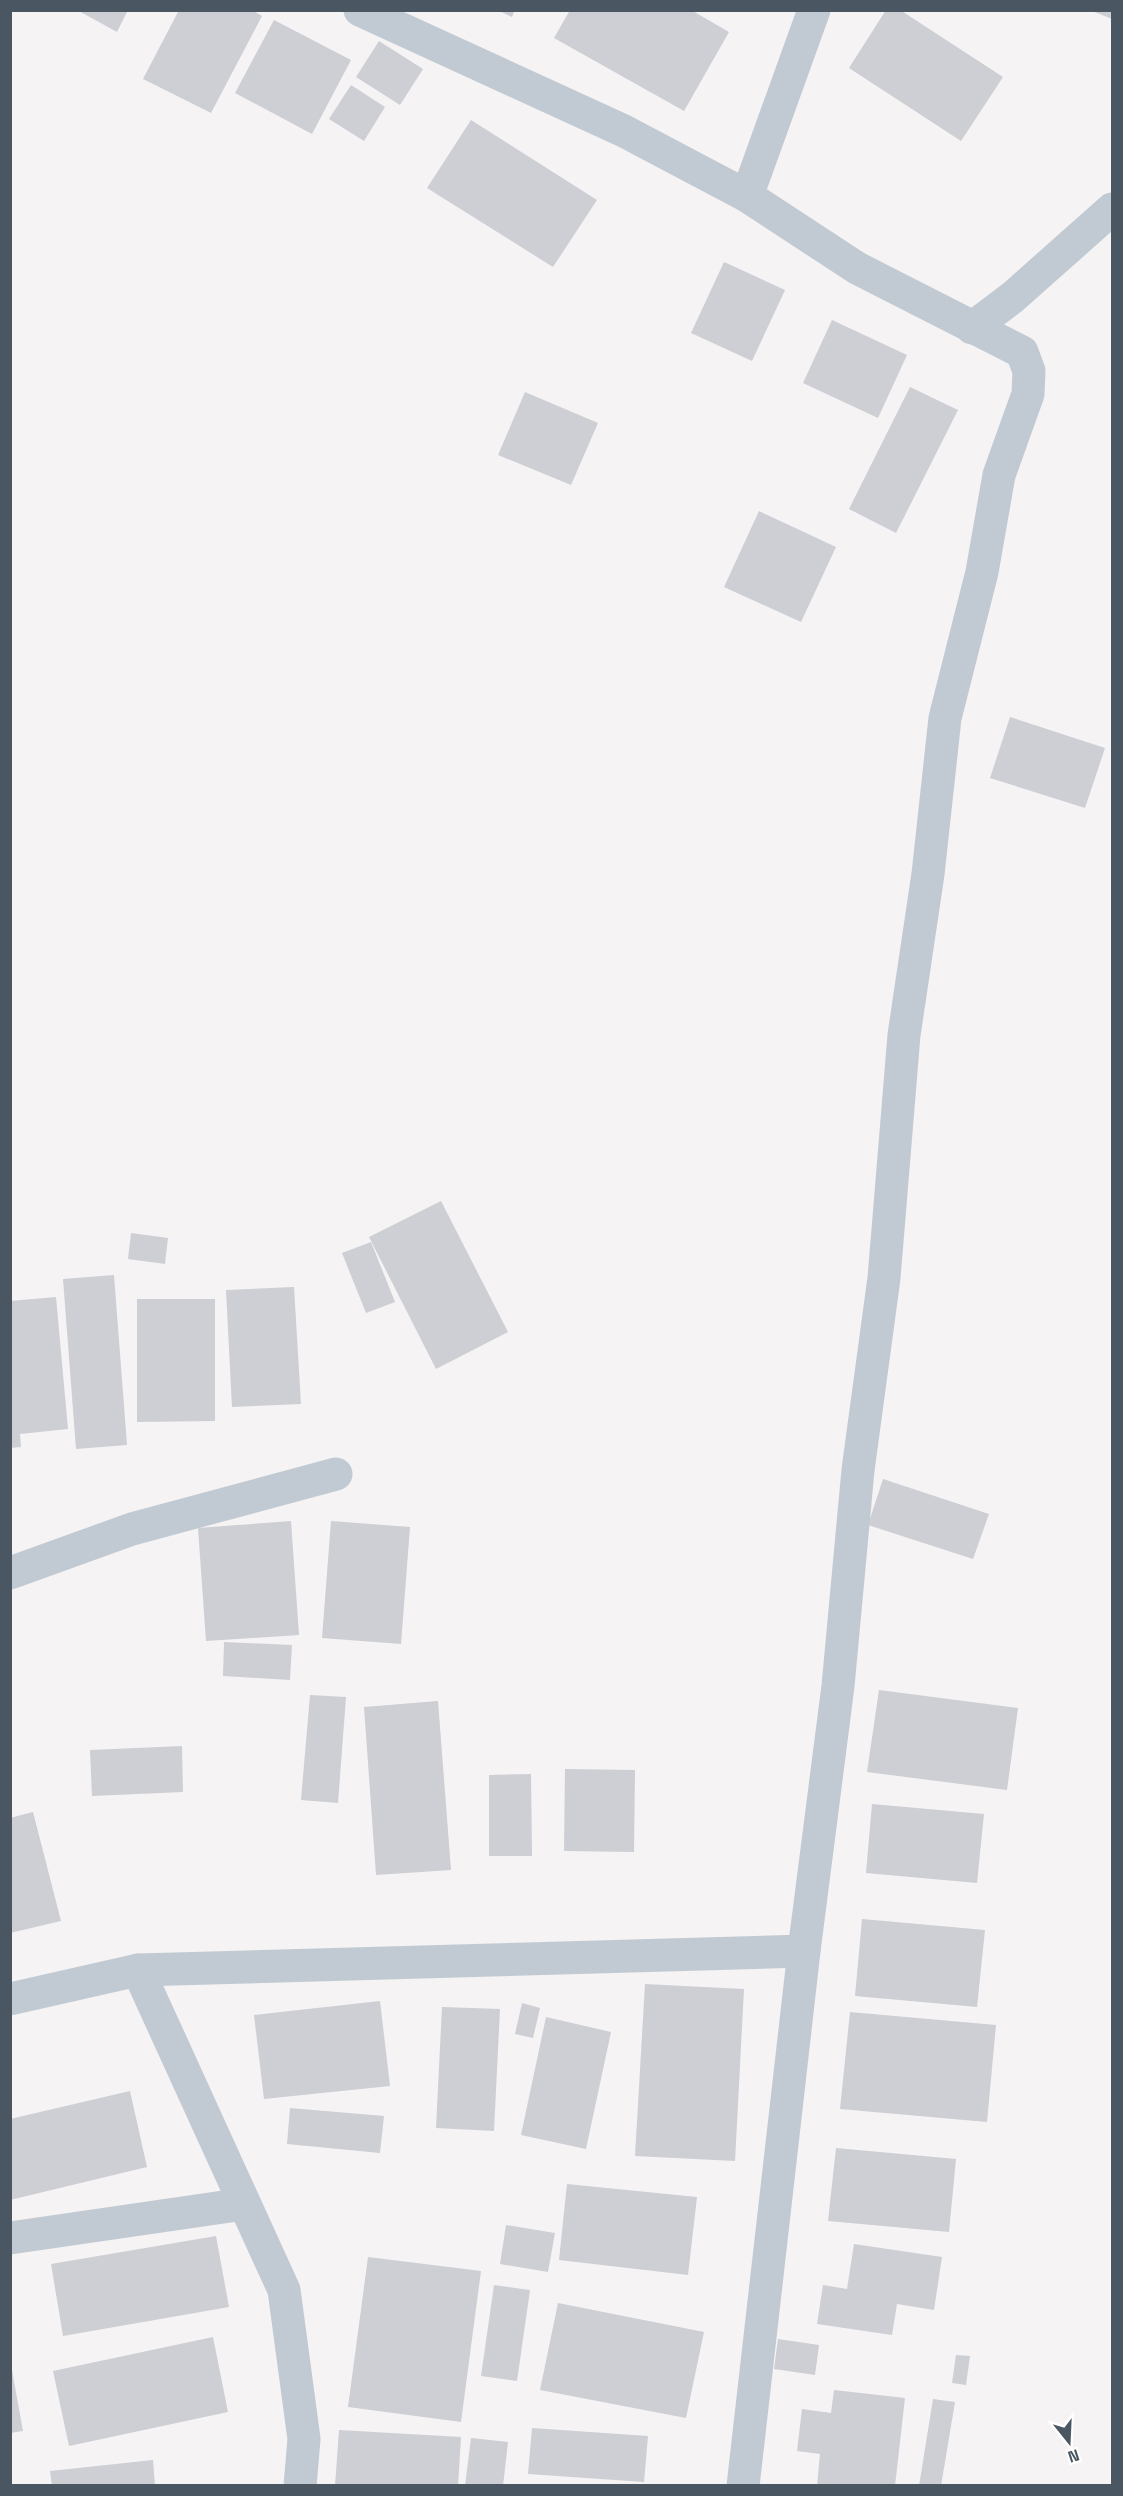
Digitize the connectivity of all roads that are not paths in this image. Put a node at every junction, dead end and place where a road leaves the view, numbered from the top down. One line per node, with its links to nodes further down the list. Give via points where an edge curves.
1 (360, 10): 3 (street, via 624,131)
2 (814, 10): 3 (street)
3 (747, 196): 5 (street, via 857,268)
4 (1113, 209): 5 (street)
5 (972, 328): 8 (street, via 1022,352 1030,380 999,475 982,572 945,718 904,1035 884,1278 858,1470 838,1686)
6 (336, 1474): 7 (street, via 132,1529)
7 (10, 1573)
8 (804, 1951): 9 (street); 14 (street)
9 (138, 1970): 10 (street); 11 (street)
10 (10, 1999)
11 (244, 2204): 12 (street); 13 (street, via 284,2290 304,2439)
12 (10, 2238)
13 (300, 2486)
14 (743, 2486)

